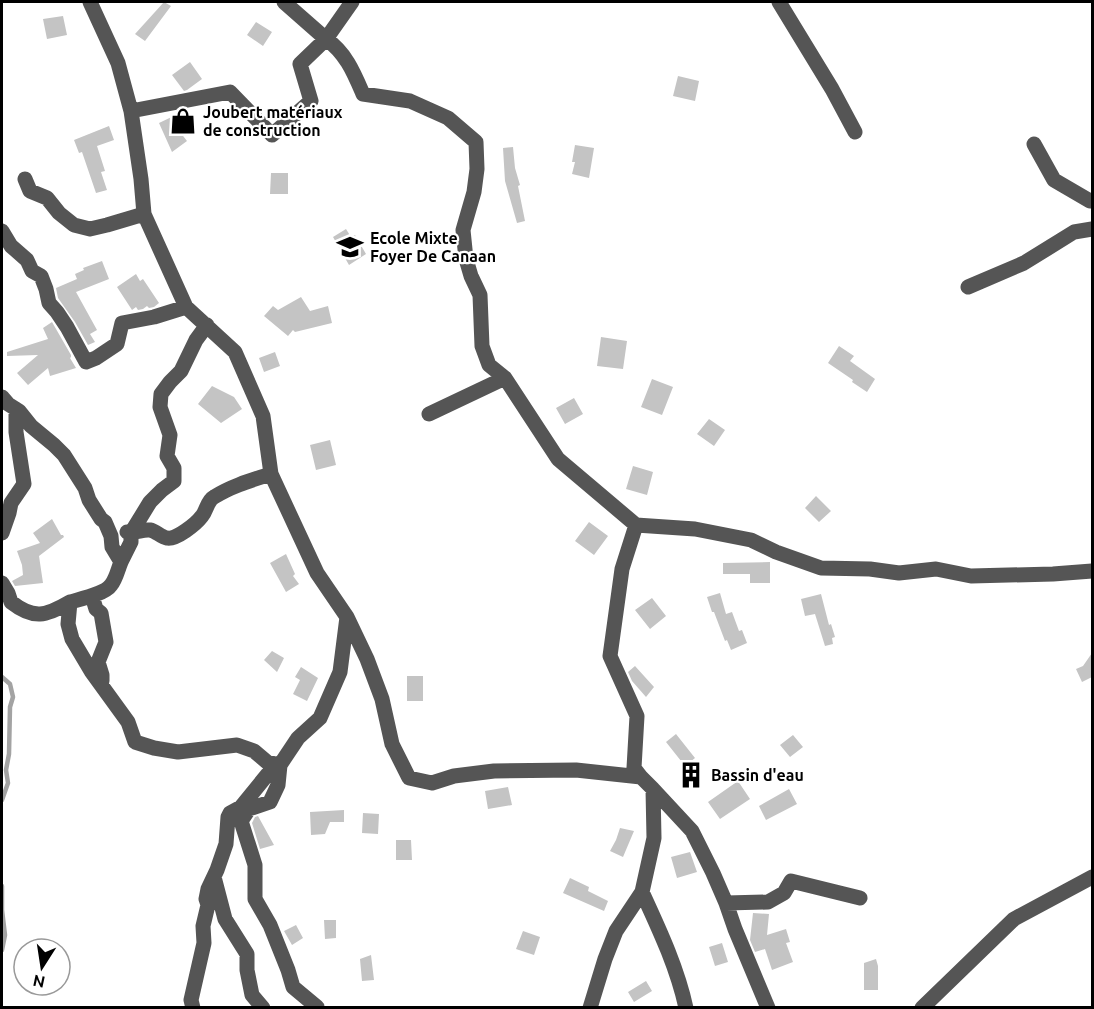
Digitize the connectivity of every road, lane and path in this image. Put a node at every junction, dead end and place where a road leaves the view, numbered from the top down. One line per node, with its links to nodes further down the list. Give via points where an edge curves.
1 (90, 2): 6 (street, via 118,63)
2 (284, 2): 5 (street)
3 (352, 2): 5 (street)
4 (779, 2): 7 (street)
5 (326, 39): 6 (street, via 300,64 311,101 272,135 230,92); 17 (street, via 346,58 363,94 410,101 448,118 476,142 474,192 463,230 466,259 480,295 482,346 489,365)
6 (131, 111): 11 (street)
7 (855, 132)
8 (1034, 144): 10 (street, via 1054,180)
9 (25, 179): 11 (street, via 30,191 47,198 74,225 90,229)
10 (1092, 200)
11 (144, 214): 15 (street)
12 (1092, 229): 14 (street, via 1074,232 1024,263)
13 (2, 231): 15 (street, via 32,271 42,276 49,303 86,362 117,344 122,323)
14 (968, 287)
15 (186, 307): 16 (street)
16 (207, 326): 21 (street, via 235,352 263,416); 25 (street, via 181,371 161,394 160,407 170,435 167,456 174,468 174,481 150,502)
17 (505, 378): 20 (street); 23 (street, via 558,459)
18 (2, 397): 19 (street)
19 (16, 409): 22 (street, via 64,455); 24 (street, via 24,484 11,503)
20 (429, 414)
21 (271, 474): 25 (street, via 212,498 203,516 175,537 167,538 153,530); 31 (street, via 317,573)
22 (105, 522): 25 (street); 26 (street)
23 (636, 525): 27 (street, via 695,529 752,540 821,568 899,573 936,569 971,576); 34 (street, via 622,569 610,656 637,716 634,768)
24 (2, 532)
25 (130, 533): 26 (street, via 131,542)
26 (121, 562): 29 (street, via 111,586)
27 (1092, 571)
28 (2, 583): 30 (street, via 10,602 28,614 55,611)
29 (92, 596): 30 (street); 32 (street, via 105,633 106,642 98,662)
30 (70, 602): 32 (street, via 68,624 72,639)
31 (346, 617): 33 (street, via 340,672 320,718 298,738); 34 (street, via 367,659 382,699 392,744 409,778 432,783 494,771 576,770)
32 (103, 687): 33 (street, via 128,722 135,742 178,752 237,745)
33 (280, 765): 36 (street, via 241,807 230,813 226,844); 41 (street, via 278,785 270,802 249,809 241,821 255,865 255,899 270,925 293,987)
34 (641, 777): 35 (street)
35 (653, 789): 38 (street, via 654,838); 40 (street, via 692,831)
36 (214, 877): 42 (street, via 206,898 204,943 191,1000); 43 (street, via 225,919 247,954 252,995)
37 (1092, 877): 47 (street, via 1014,919)
38 (642, 892): 44 (street, via 616,931); 45 (street, via 665,941)
39 (860, 898): 40 (street, via 791,881 784,893 768,902)
40 (726, 903): 46 (street)
41 (317, 1007)
42 (193, 1008)
43 (263, 1008)
44 (590, 1008)
45 (686, 1008)
46 (768, 1008)
47 (922, 1008)

